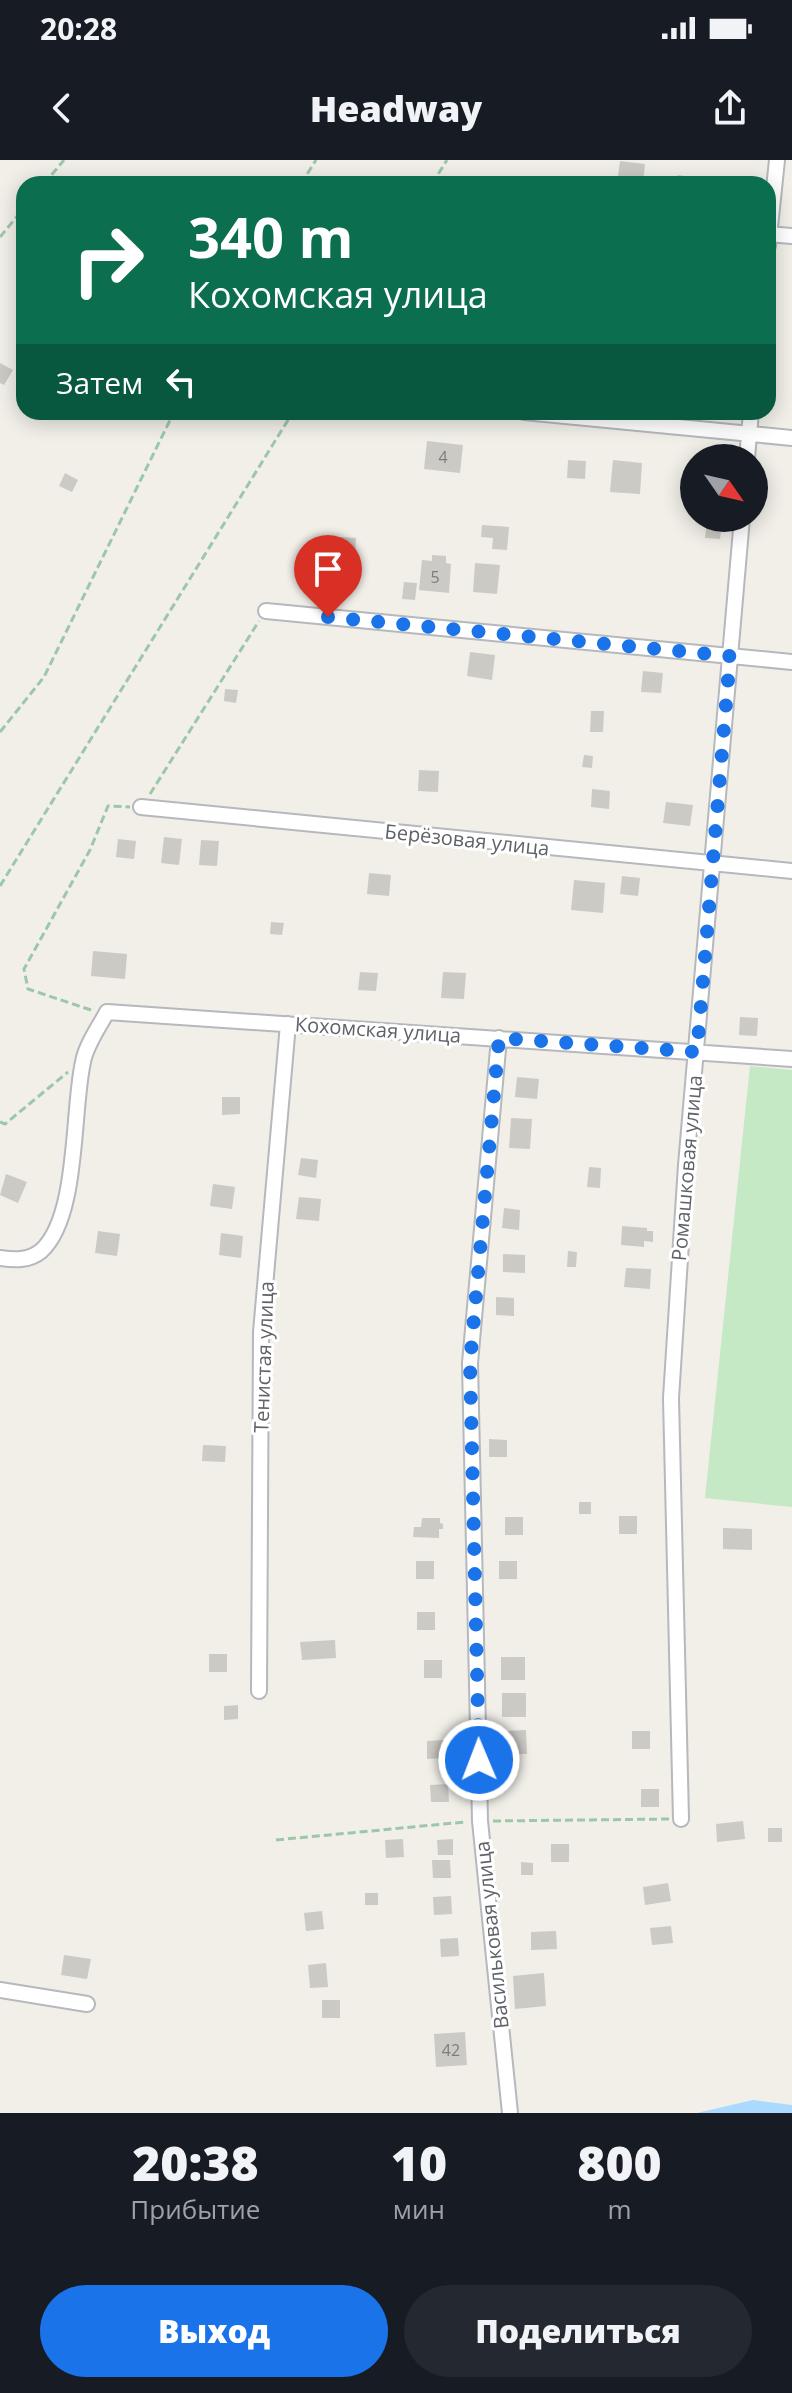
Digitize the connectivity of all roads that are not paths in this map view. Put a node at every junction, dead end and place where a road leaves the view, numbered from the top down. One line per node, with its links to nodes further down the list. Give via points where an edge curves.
1 (606, 420): 3 (street)
2 (750, 420): 3 (street)
3 (749, 434): 4 (street); 5 (street)
4 (792, 438)
5 (748, 444)
6 (741, 532): 8 (street, Ромашковая улица)
7 (266, 611): 8 (street)
8 (730, 656): 9 (street); 11 (street, Ромашковая улица)
9 (792, 662)
10 (141, 807): 11 (street, Берёзовая улица)
11 (713, 865): 12 (street, Берёзовая улица); 15 (street, Ромашковая улица)
12 (792, 871)
13 (288, 1024): 14 (street, Кохомская улица); 17 (street, Кохомская улица, via 107,1012 83,1059 67,1196 54,1232 40,1252 20,1261); 18 (street, Тенистая улица, via 261,1332)
14 (499, 1038): 15 (street, Кохомская улица); 22 (street, Васильковая улица, via 470,1363 480,1821)
15 (697, 1052): 16 (street, Кохомская улица); 19 (street, Ромашковая улица, via 671,1398)
16 (792, 1059)
17 (0, 1258)
18 (259, 1691)
19 (681, 1819)
20 (0, 1990): 21 (street)
21 (87, 2004)
22 (510, 2113)

